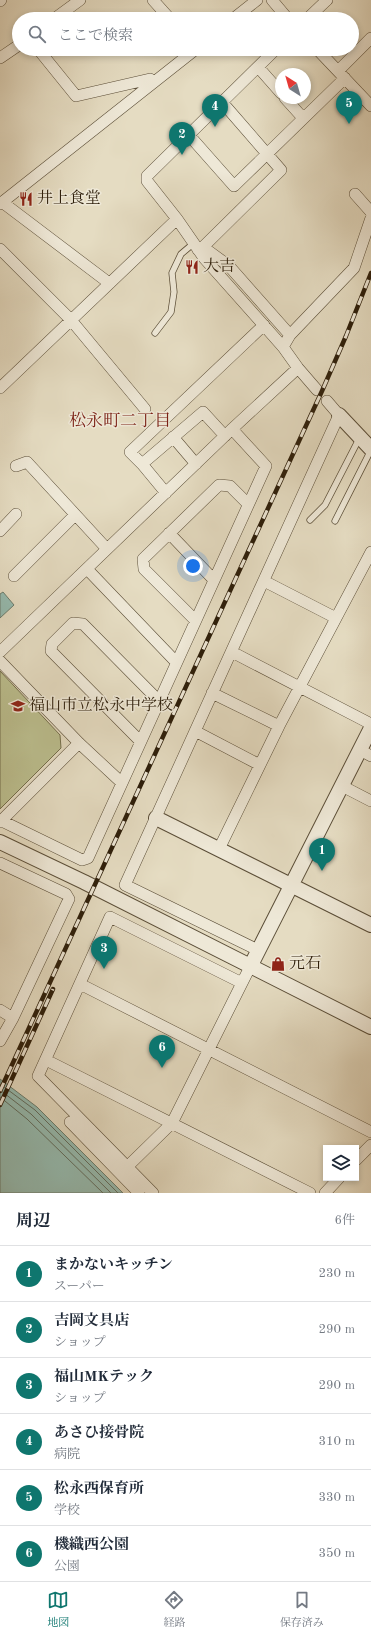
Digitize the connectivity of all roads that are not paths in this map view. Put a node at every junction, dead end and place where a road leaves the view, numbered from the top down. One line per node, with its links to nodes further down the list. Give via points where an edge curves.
1 (80, 0): 6 (street)
2 (153, 0): 7 (street)
3 (257, 0): 8 (street)
4 (272, 0): 9 (street)
5 (327, 0): 10 (street)
6 (64, 12)
7 (164, 12)
8 (242, 12)
9 (282, 12)
10 (314, 12)
11 (371, 38): 13 (street)
12 (12, 49): 19 (street)
13 (359, 53)
14 (44, 56): 22 (street, via 76,96 150,79)
15 (187, 56): 22 (street)
16 (269, 56): 20 (street)
17 (324, 56): 21 (street)
18 (356, 56): 21 (street)
19 (0, 58)
20 (258, 67): 23 (street); 24 (street)
21 (342, 74): 26 (street); 27 (street)
22 (154, 82): 31 (street)
23 (275, 86)
24 (222, 102): 28 (street); 29 (street)
25 (291, 104): 27 (street)
26 (371, 106)
27 (304, 118): 29 (street)
28 (188, 134): 29 (street, via 234,186); 34 (street, via 147,176 147,181)
29 (266, 153): 35 (street, via 282,170)
30 (356, 194): 32 (street)
31 (1, 203): 37 (street)
32 (371, 212)
33 (371, 218): 41 (street, via 354,268)
34 (177, 219): 35 (street); 37 (street)
35 (198, 247): 39 (street, via 204,258); 40 (lane, via 181,254 172,273 174,292 171,312); 41 (street, via 229,266)
36 (0, 249): 38 (street)
37 (109, 284): 38 (street)
38 (71, 320): 44 (street); 47 (street)
39 (264, 325): 42 (street); 52 (street, via 130,452)
40 (155, 333)
41 (290, 336): 42 (street)
42 (283, 347): 43 (street)
43 (298, 368): 45 (street); 49 (street)
44 (0, 388)
45 (317, 390)
46 (327, 401): 48 (street)
47 (145, 409)
48 (339, 416): 51 (street); 68 (street)
49 (229, 432): 50 (street, via 203,412); 53 (street); 56 (street, via 266,466)
50 (173, 438): 52 (street); 53 (street)
51 (368, 443): 59 (lane, via 325,505); 60 (lane)
52 (142, 464): 55 (street)
53 (196, 464): 55 (street)
54 (16, 466): 58 (street, via 27,462)
55 (166, 493): 63 (street)
56 (248, 504): 62 (street, via 230,486 219,485); 67 (street)
57 (16, 514): 61 (street)
58 (76, 515): 63 (street); 66 (street)
59 (310, 520)
60 (334, 522)
61 (0, 531)
62 (169, 534): 67 (street); 70 (street, via 144,559 144,569)
63 (107, 549): 65 (street)
64 (371, 552): 69 (street)
65 (87, 569): 71 (street); 74 (street)
66 (14, 576)
67 (214, 580): 70 (street)
68 (264, 581): 69 (street); 72 (street)
69 (336, 618): 75 (street)
70 (195, 620): 74 (street)
71 (0, 652)
72 (232, 652): 75 (street); 76 (street)
73 (0, 661): 83 (street)
74 (176, 662): 77 (street)
75 (300, 687): 78 (street); 79 (street)
76 (212, 693): 79 (street); 81 (street)
77 (159, 701): 82 (street); 82 (street, via 84,624 74,623 52,644 51,651)
78 (371, 724)
79 (279, 726): 85 (street)
80 (371, 728): 84 (street)
81 (195, 731): 85 (street); 89 (street)
82 (140, 741): 86 (street)
83 (79, 743): 86 (street); 90 (street)
84 (365, 753): 87 (street)
85 (260, 765): 92 (street)
86 (122, 783): 90 (street, via 88,858 82,860)
87 (342, 786): 88 (street); 94 (street)
88 (371, 801)
89 (156, 818): 92 (street); 96 (street, via 125,885)
90 (1, 822)
91 (0, 842): 97 (street)
92 (219, 849): 94 (street)
93 (0, 863): 101 (street, via 66,894 69,898)
94 (292, 884): 95 (street); 96 (street)
95 (371, 925)
96 (258, 950): 97 (street)
97 (251, 965): 98 (street); 102 (street)
98 (242, 983): 99 (street, via 110,916); 104 (street)
99 (80, 984): 104 (street); 105 (street)
100 (0, 1010): 101 (street)
101 (13, 1018): 103 (street)
102 (371, 1026)
103 (0, 1041)
104 (208, 1050): 107 (street); 108 (street)
105 (46, 1060): 107 (street); 111 (street, via 38,1076)
106 (70, 1122): 113 (street)
107 (172, 1122): 111 (street); 115 (street)
108 (371, 1132)
109 (371, 1145): 110 (street)
110 (359, 1157)
111 (127, 1167): 114 (street)
112 (336, 1181): 116 (street)
113 (139, 1193)
114 (153, 1193)
115 (310, 1193)
116 (325, 1193)

